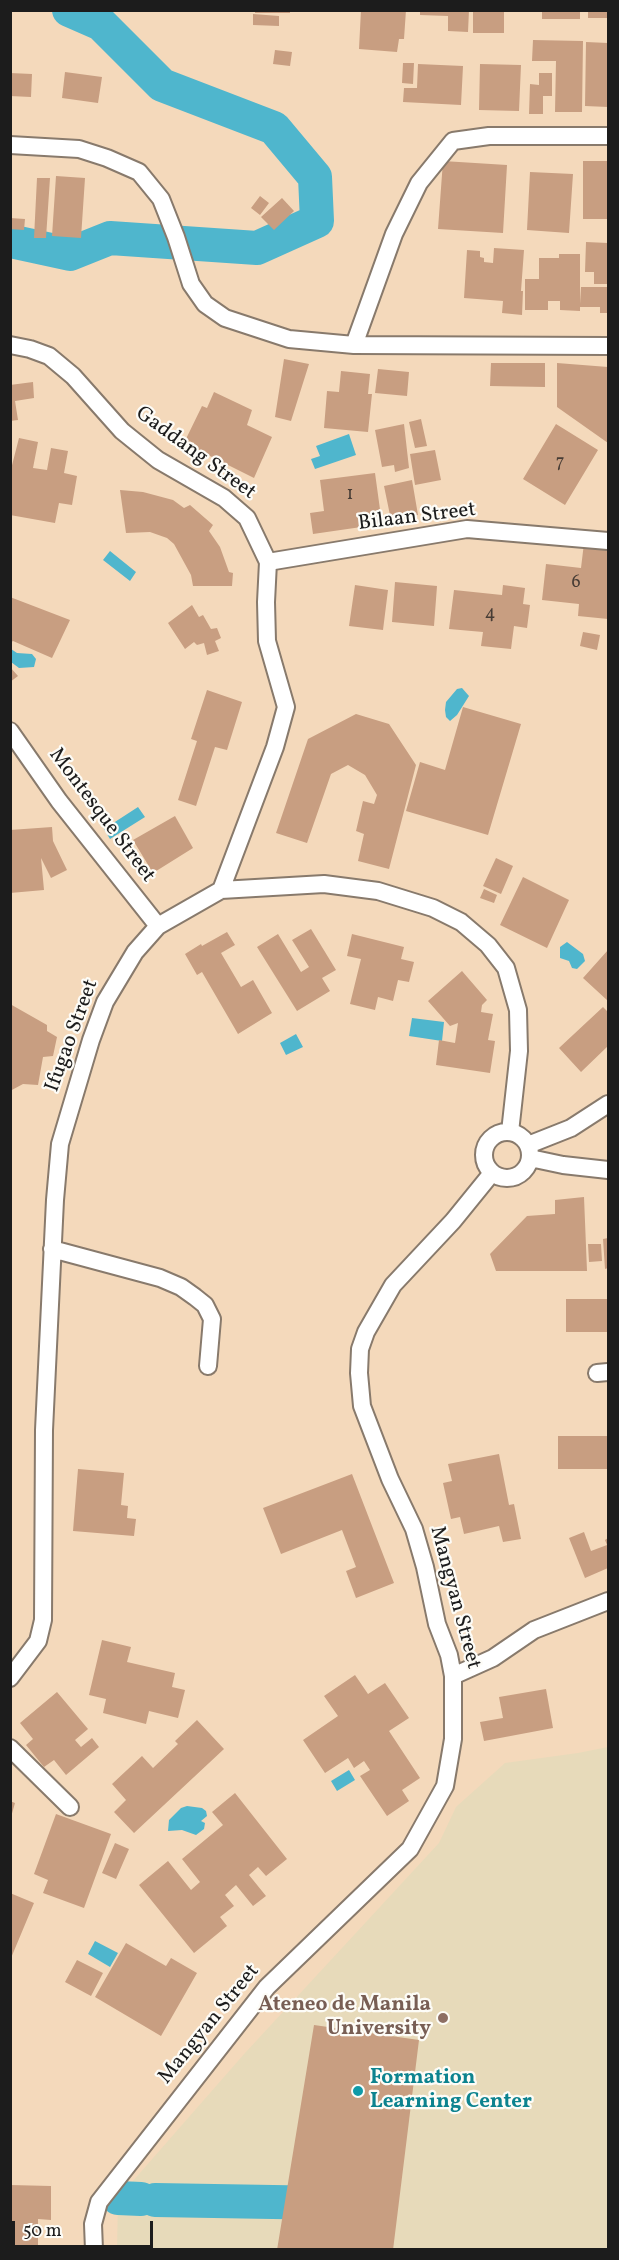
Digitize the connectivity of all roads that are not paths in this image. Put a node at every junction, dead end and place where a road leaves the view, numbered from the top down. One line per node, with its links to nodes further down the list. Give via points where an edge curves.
1 (609, 136): 4 (street, via 489,136 453,141 419,183 394,234)
2 (10, 145): 4 (street, via 78,149 139,172 160,199 191,284 205,304 225,318 289,339)
3 (10, 345): 7 (street, Gaddang Street, via 49,356 73,376 122,431 158,460 224,498 247,519)
4 (354, 345): 5 (street)
5 (609, 346)
6 (609, 541): 7 (street, Bilaan Street, via 467,529)
7 (268, 562): 9 (street, Gaddang Street, via 267,641 286,707 275,747)
8 (10, 731): 10 (street, Montesque Street, via 58,801)
9 (221, 890): 10 (street, Ifugao Street); 12 (street, Ifugao Street, via 324,884 378,891 433,908 460,922 488,945 506,968 518,1010 519,1051)
10 (158, 927): 16 (street, Ifugao Street, via 135,952 105,1002 88,1049 60,1144)
11 (609, 1104): 13 (street)
12 (510, 1132): 13 (street, via 524,1139); 15 (street, via 496,1135 486,1146 484,1160)
13 (529, 1152): 14 (street, via 563,1165); 15 (street, via 524,1171 512,1178)
14 (609, 1170)
15 (492, 1173): 19 (street, Mangyan Street, via 393,1285 360,1349 362,1406 414,1529)
16 (52, 1249): 17 (street, via 160,1278 206,1305 212,1319); 20 (street, Ifugao Street, via 44,1430 43,1620 38,1641)
17 (208, 1366)
18 (609, 1601): 19 (street, via 534,1630 493,1658)
19 (453, 1676): 23 (street, Mangyan Street, via 453,1738 445,1786 410,1849 267,1987 209,2059 99,2202 93,2224)
20 (10, 1678)
21 (10, 1748): 22 (street)
22 (70, 1807)
23 (94, 2250)

